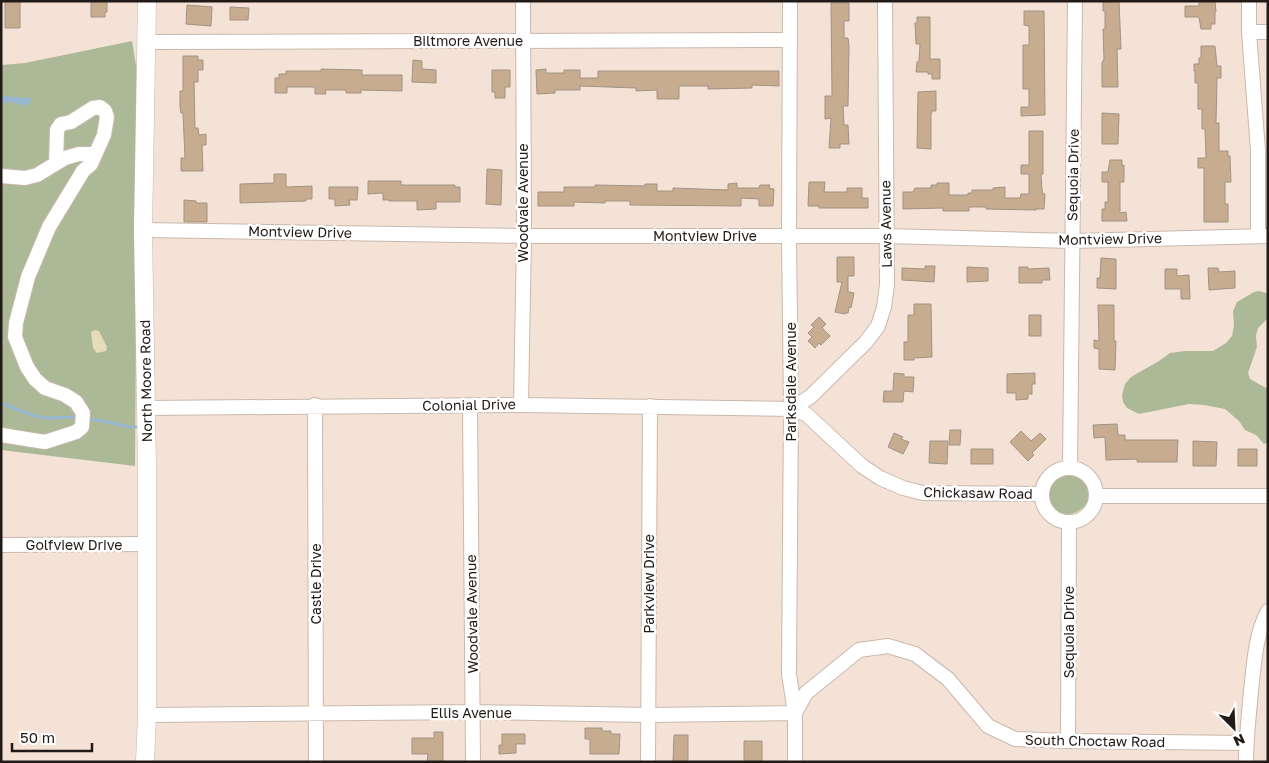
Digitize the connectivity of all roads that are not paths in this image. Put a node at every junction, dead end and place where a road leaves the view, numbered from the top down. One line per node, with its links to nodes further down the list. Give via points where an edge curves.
1 (147, 1): 11 (main road, North Moore Road)
2 (523, 1): 10 (street, Woodvale Avenue)
3 (790, 1): 9 (street, Parksdale Avenue)
4 (885, 1): 18 (street, Laws Avenue)
5 (1075, 1): 20 (street, Sequoia Drive)
6 (1249, 1): 7 (street)
7 (1249, 32): 8 (street); 19 (street)
8 (1268, 32)
9 (790, 40): 10 (street, Biltmore Avenue); 17 (street, Parksdale Avenue)
10 (524, 41): 11 (street, Biltmore Avenue); 16 (street, Woodvale Avenue)
11 (146, 42): 15 (main road, North Moore Road)
12 (94, 154): 13 (street, via 79,154); 13 (street, via 106,125 106,111 100,108 61,124 57,130); 27 (street, via 91,164 49,227 28,277 15,337 35,379 45,388 76,402 83,417 82,427 45,442)
13 (56, 163): 14 (street, via 38,175 24,178)
14 (1, 176)
15 (143, 230): 16 (street, Montview Drive); 25 (main road, North Moore Road)
16 (524, 236): 17 (street, Montview Drive); 21 (street, Woodvale Avenue)
17 (790, 236): 18 (street, Montview Drive); 26 (street, Parksdale Avenue)
18 (886, 236): 20 (street, Montview Drive); 26 (street, Laws Avenue, via 887,285 878,326 810,397)
19 (1263, 236): 20 (street, Montview Drive)
20 (1072, 241): 28 (street, Sequoia Drive)
21 (521, 405): 23 (street, Colonial Drive); 24 (street, Colonial Drive)
22 (315, 406): 23 (street, Colonial Drive); 25 (street, Colonial Drive); 38 (street, Castle Drive)
23 (470, 406): 36 (street, Woodvale Avenue)
24 (650, 406): 26 (street, Colonial Drive); 40 (street, Parkview Drive)
25 (146, 408): 33 (main road, North Moore Road)
26 (791, 408): 29 (street, Chickasaw Road, via 806,414 862,466 903,488 922,492); 37 (street, Parksdale Avenue, via 790,674)
27 (1, 434)
28 (1070, 468): 29 (street, via 1057,471 1045,482); 30 (street, via 1082,471 1092,479)
29 (1042, 494): 32 (street, via 1044,507 1054,519)
30 (1097, 496): 31 (street); 32 (street, via 1093,510 1083,520)
31 (1268, 496)
32 (1069, 523): 41 (street, Sequoia Drive)
33 (146, 544): 34 (street, Golfview Drive); 39 (main road, North Moore Road)
34 (1, 545)
35 (1268, 611): 42 (street, via 1261,624 1254,664)
36 (473, 712): 38 (street, Ellis Avenue); 40 (street, Ellis Avenue); 45 (street, Woodvale Avenue)
37 (795, 713): 40 (street, Ellis Avenue); 41 (street, South Choctaw Road, via 806,693 859,650 888,646 915,654 948,679 988,726 1015,739); 47 (street, Parksdale Avenue)
38 (316, 714): 39 (street, Ellis Avenue); 44 (street, Castle Drive)
39 (147, 715): 43 (main road, North Moore Road)
40 (648, 715): 46 (street, Parkview Drive)
41 (1068, 741): 42 (street, South Choctaw Road)
42 (1246, 743): 48 (street)
43 (145, 762)
44 (316, 762)
45 (473, 762)
46 (648, 762)
47 (795, 762)
48 (1246, 762)

